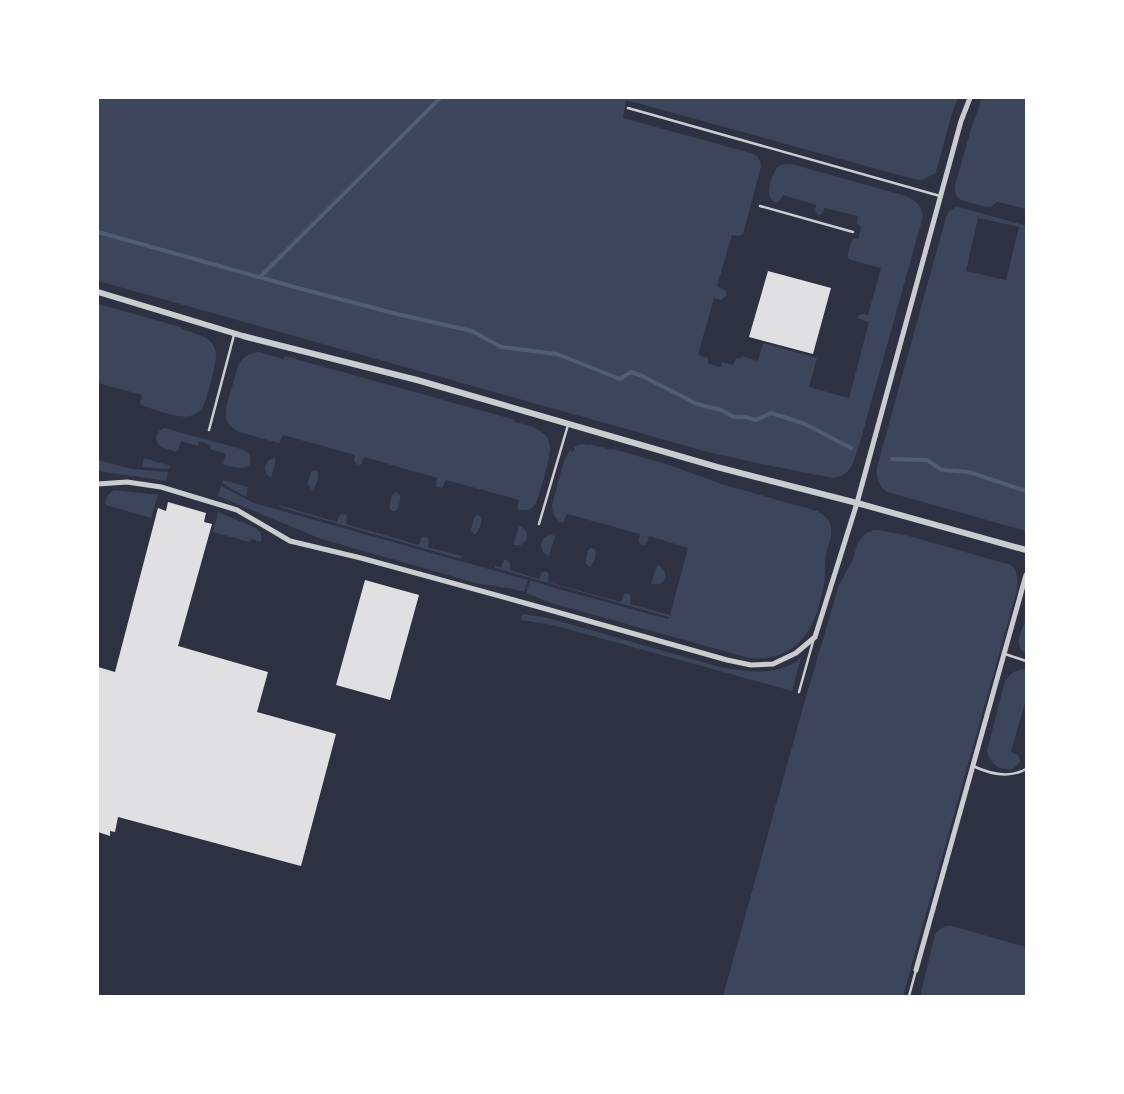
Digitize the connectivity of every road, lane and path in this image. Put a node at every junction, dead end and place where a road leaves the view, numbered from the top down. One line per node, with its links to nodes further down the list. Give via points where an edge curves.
1 (970, 98): 3 (street)
2 (628, 108): 3 (lane)
3 (941, 196): 11 (street)
4 (760, 206): 5 (lane)
5 (853, 232)
6 (98, 292): 7 (street)
7 (234, 333): 8 (street, via 417,380); 9 (lane)
8 (568, 424): 11 (street); 12 (lane)
9 (209, 430)
10 (98, 484): 15 (street, via 127,482 161,487 237,510 290,541 380,563 740,664 773,664)
11 (857, 503): 13 (street); 15 (street)
12 (539, 524)
13 (1026, 550)
14 (1026, 576): 16 (street)
15 (815, 637): 18 (lane)
16 (1005, 654): 17 (lane); 19 (street)
17 (1026, 661)
18 (799, 692)
19 (973, 766): 20 (lane, via 1005,776); 21 (street)
20 (1026, 769)
21 (916, 970): 22 (lane)
22 (909, 996)

